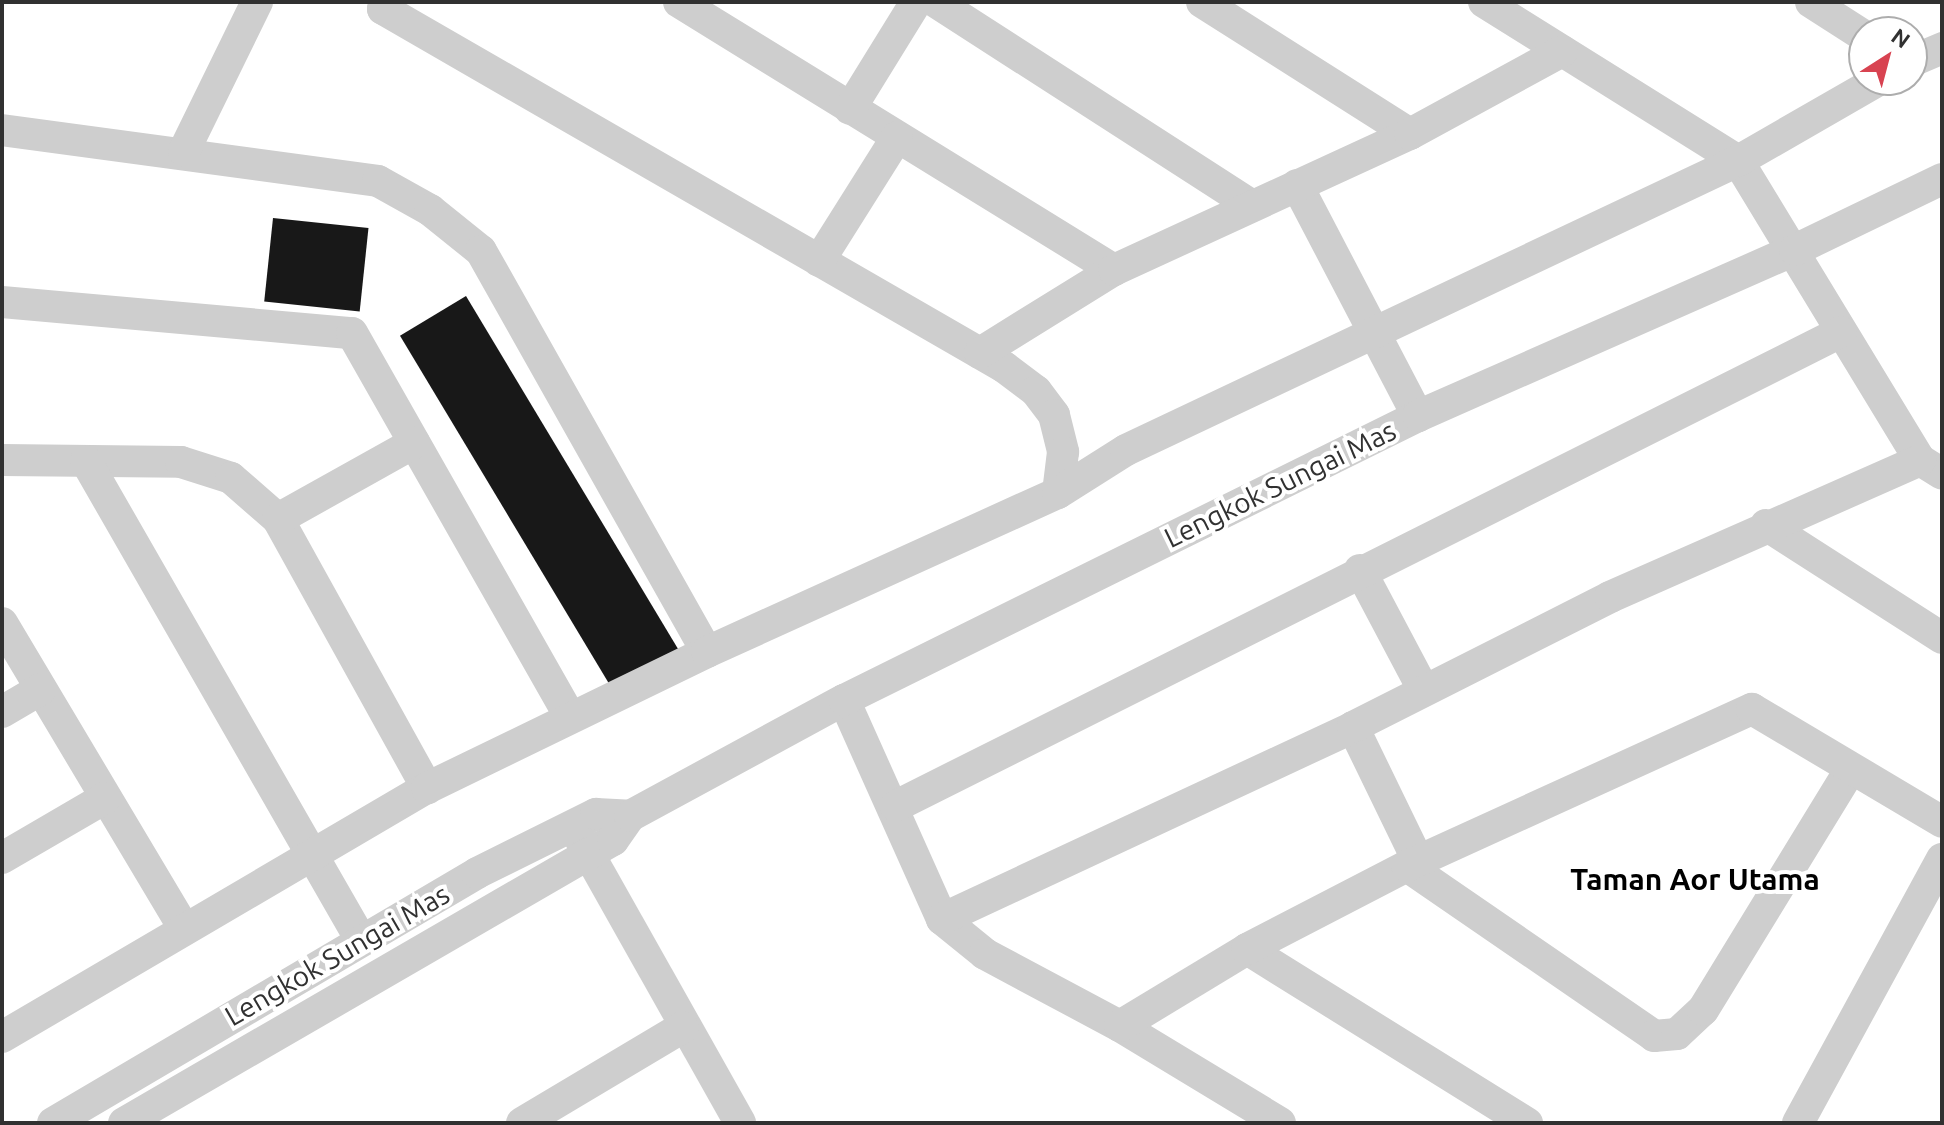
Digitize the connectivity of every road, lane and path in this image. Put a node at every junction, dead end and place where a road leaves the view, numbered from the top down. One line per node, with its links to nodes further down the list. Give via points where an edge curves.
1 (257, 2): 17 (street)
2 (679, 2): 13 (street)
3 (916, 2): 13 (street)
4 (936, 2): 9 (street)
5 (1202, 2): 15 (street)
6 (1484, 2): 11 (street)
7 (1811, 2): 10 (street)
8 (381, 4): 23 (street)
9 (980, 13): 21 (street)
10 (1848, 26)
11 (1562, 51): 15 (street); 18 (street)
12 (1851, 96): 18 (street)
13 (850, 109): 16 (street)
14 (2, 130): 17 (street)
15 (1410, 134): 20 (street)
16 (897, 137): 23 (street); 24 (street)
17 (184, 151): 40 (street, via 378,181 430,210 481,251)
18 (1738, 161): 22 (street); 27 (street)
19 (1942, 179): 22 (street, Lengkok Sungai Mas)
20 (1297, 185): 21 (street); 27 (street)
21 (1251, 205): 24 (street)
22 (1795, 250): 26 (street); 29 (street, Lengkok Sungai Mas)
23 (819, 261): 28 (street)
24 (1114, 270): 28 (street)
25 (2, 302): 30 (street, via 352,333)
26 (1841, 332): 33 (street); 37 (street)
27 (1378, 333): 29 (street); 34 (street, via 1126,450)
28 (980, 353): 34 (street, via 1036,391 1054,415 1063,452)
29 (1418, 416): 43 (street, Lengkok Sungai Mas)
30 (414, 443): 35 (street); 45 (street)
31 (2, 460): 32 (street)
32 (86, 461): 35 (street, via 181,462 231,478); 54 (street)
33 (1931, 467): 36 (street)
34 (1058, 493): 40 (street)
35 (278, 519): 48 (street)
36 (1766, 525): 39 (street); 42 (street)
37 (1360, 570): 42 (street); 50 (street)
38 (2, 623): 41 (street)
39 (1942, 638)
40 (707, 652): 45 (street, via 603,706)
41 (41, 689): 44 (street); 49 (street)
42 (1423, 689): 46 (street)
43 (844, 700): 50 (street); 51 (street, Lengkok Sungai Mas)
44 (2, 712)
45 (570, 717): 48 (street)
46 (1353, 727): 58 (street); 59 (street)
47 (1850, 770): 52 (street); 58 (street, via 1752,709); 58 (street, via 1703,1010 1677,1034 1654,1036)
48 (427, 788): 54 (street)
49 (105, 798): 56 (street); 60 (street)
50 (896, 806): 59 (street)
51 (630, 816): 53 (street, Lengkok Sungai Mas, via 596,814); 55 (street, Lengkok Sungai Mas, via 613,840)
52 (1942, 822)
53 (572, 826): 55 (street); 61 (street, Lengkok Sungai Mas)
54 (311, 854): 60 (street); 61 (street)
55 (590, 854): 64 (street); 67 (street, Lengkok Sungai Mas)
56 (2, 858)
57 (1942, 859): 72 (street)
58 (1413, 863): 62 (street)
59 (942, 919): 63 (street, via 985,954)
60 (184, 928): 65 (street)
61 (361, 940): 66 (street, Lengkok Sungai Mas)
62 (1247, 949): 63 (street); 71 (street)
63 (1120, 1026): 70 (street)
64 (683, 1027): 68 (street); 69 (street)
65 (2, 1037)
66 (53, 1123)
67 (124, 1123)
68 (522, 1123)
69 (740, 1123)
70 (1280, 1123)
71 (1527, 1123)
72 (1798, 1123)

